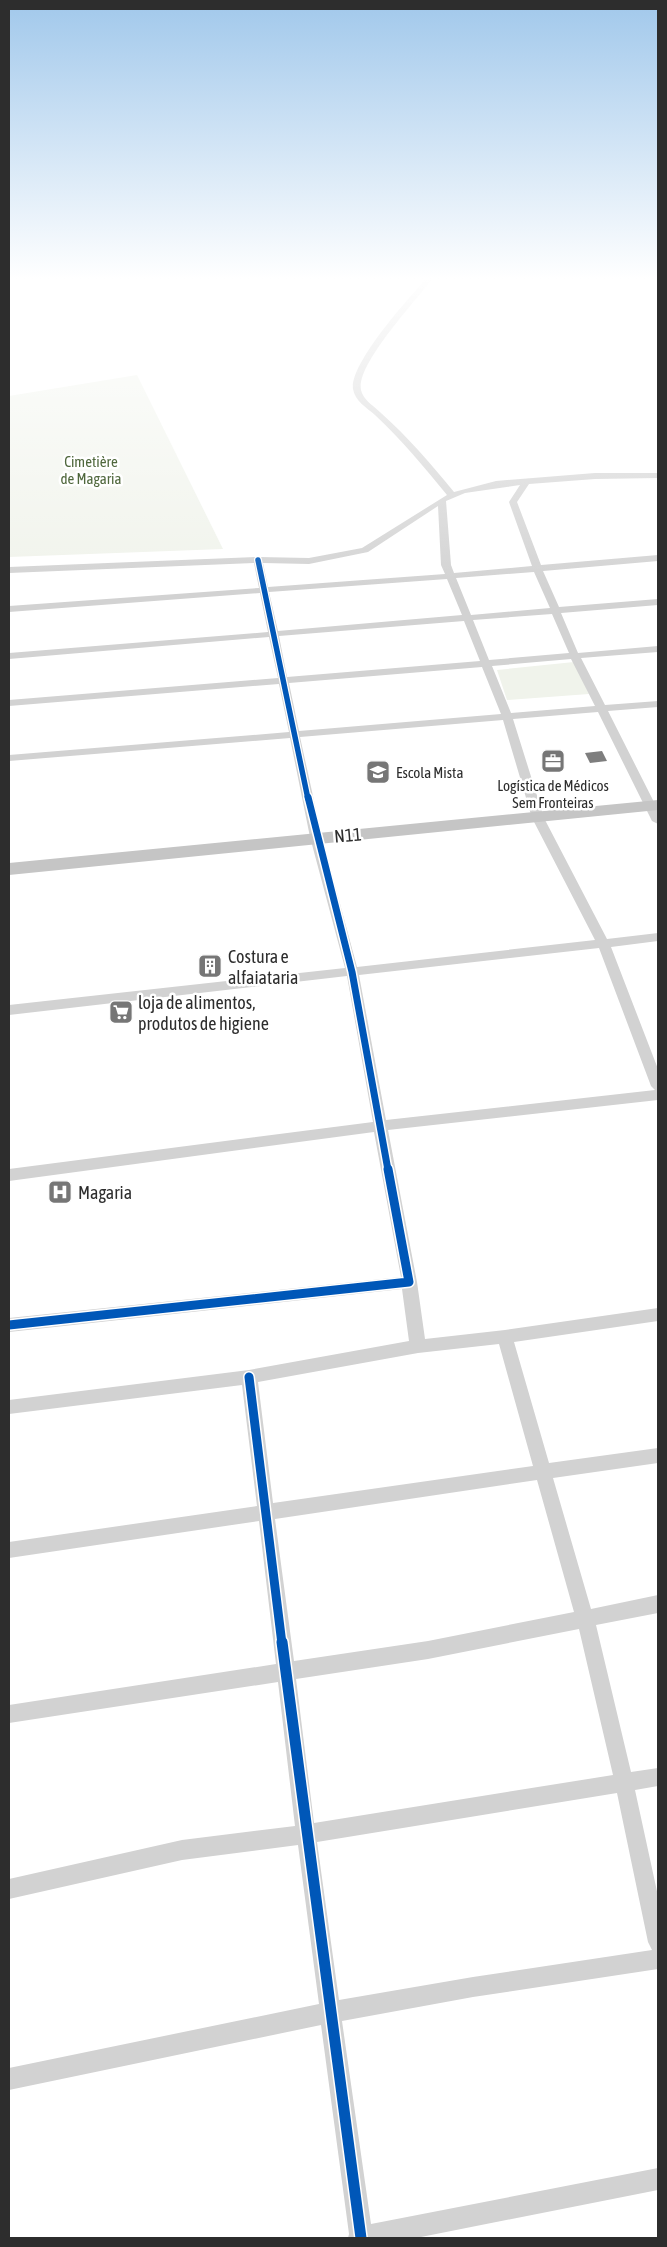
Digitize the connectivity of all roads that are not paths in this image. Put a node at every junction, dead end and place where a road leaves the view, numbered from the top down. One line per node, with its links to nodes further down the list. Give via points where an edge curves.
1 (356, 384): 4 (street, via 366,404 418,454)
2 (658, 475): 3 (street)
3 (526, 482): 4 (street, via 496,484); 7 (street, via 513,502)
4 (447, 498): 6 (street, via 364,550 309,561); 9 (street, via 443,537 446,565)
5 (658, 558): 7 (street)
6 (258, 560): 8 (street); 10 (street)
7 (536, 568): 9 (street); 13 (street)
8 (9, 570)
9 (451, 576): 10 (street); 14 (street)
10 (265, 590): 12 (street); 15 (street)
11 (658, 602): 13 (street)
12 (9, 610)
13 (555, 612): 14 (street); 18 (street)
14 (468, 619): 15 (street); 19 (street)
15 (274, 634): 17 (street); 20 (street)
16 (658, 649): 18 (street)
17 (9, 656)
18 (575, 657): 19 (street); 23 (street)
19 (486, 664): 20 (street); 24 (street)
20 (284, 681): 21 (street); 25 (street)
21 (9, 703)
22 (658, 704): 23 (street)
23 (604, 710): 24 (street); 27 (street)
24 (507, 716): 25 (street); 28 (street)
25 (295, 734): 26 (street); 29 (street)
26 (9, 758)
27 (656, 811): 28 (main road, N11)
28 (538, 818): 29 (main road, N11); 32 (street)
29 (316, 837): 30 (main road, N11); 33 (street)
30 (9, 869)
31 (658, 937): 32 (street)
32 (603, 943): 33 (street); 35 (street)
33 (352, 972): 34 (street); 37 (street)
34 (9, 1010)
35 (658, 1086)
36 (658, 1095): 37 (street)
37 (379, 1126): 38 (street); 39 (street)
38 (9, 1175)
39 (409, 1282): 41 (street); 43 (street)
40 (658, 1314): 42 (street)
41 (9, 1324)
42 (505, 1337): 43 (street); 47 (street)
43 (418, 1346): 44 (street)
44 (249, 1377): 45 (street); 48 (street)
45 (9, 1407)
46 (658, 1455): 47 (street)
47 (544, 1472): 48 (street); 51 (street)
48 (267, 1513): 49 (street); 52 (street)
49 (9, 1550)
50 (658, 1604): 51 (street)
51 (585, 1618): 52 (street, via 428,1650); 55 (street)
52 (287, 1672): 53 (street); 56 (street)
53 (9, 1714)
54 (658, 1776): 55 (street)
55 (624, 1783): 56 (street); 58 (street)
56 (306, 1834): 57 (street, via 182,1850); 60 (street)
57 (9, 1889)
58 (658, 1942)
59 (658, 1960): 60 (street)
60 (332, 2012): 61 (street); 63 (street)
61 (9, 2079)
62 (658, 2179): 63 (street)
63 (361, 2238)

